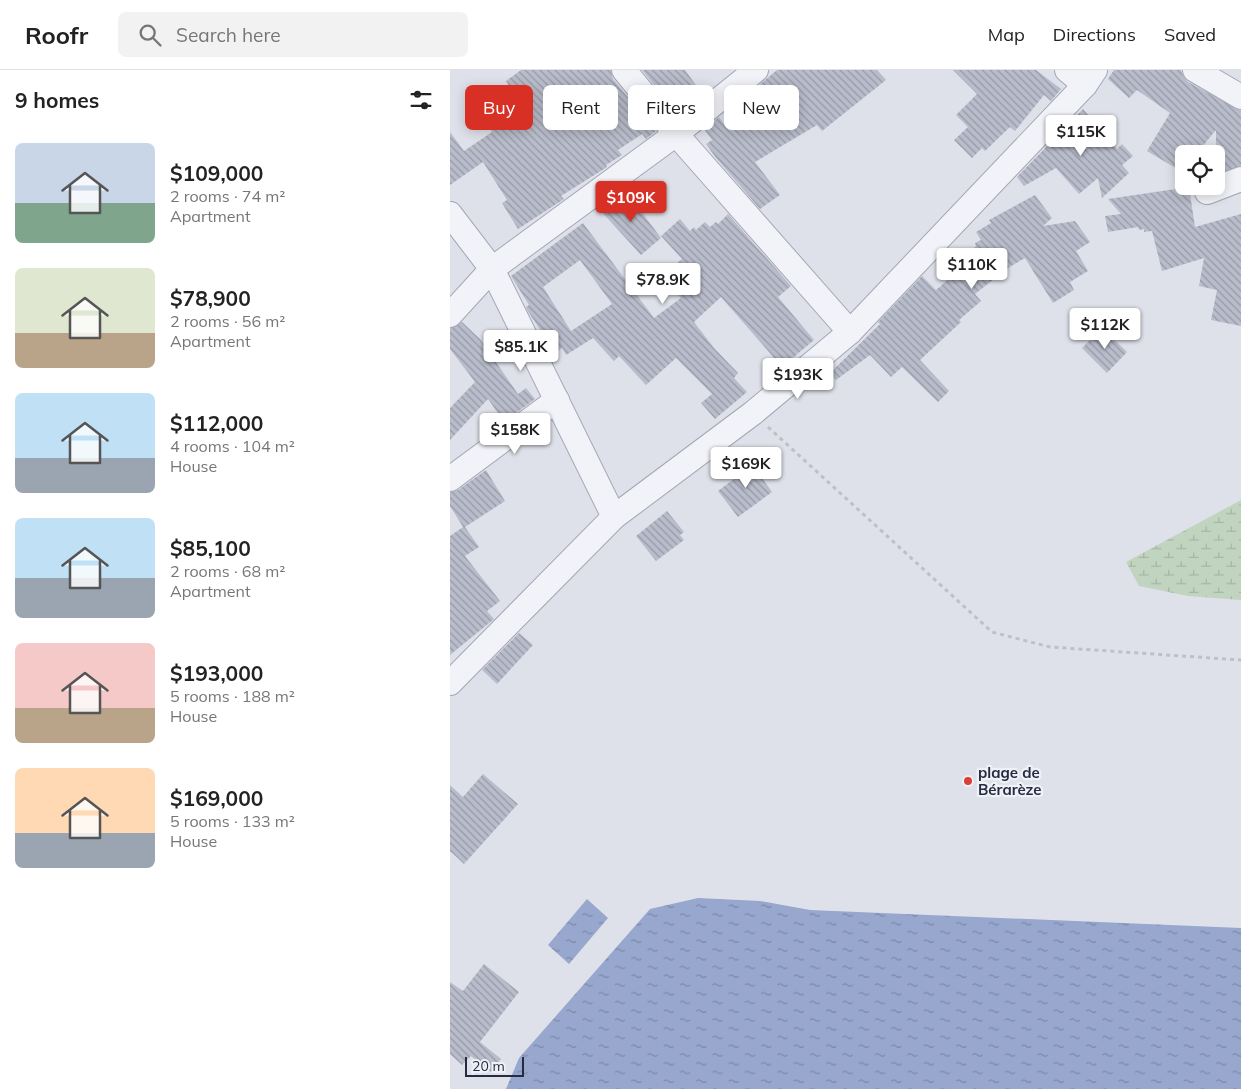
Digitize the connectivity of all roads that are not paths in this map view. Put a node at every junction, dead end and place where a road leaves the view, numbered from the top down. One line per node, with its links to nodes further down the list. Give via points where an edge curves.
1 (624, 70): 6 (street)
2 (756, 70): 6 (street)
3 (1195, 70): 5 (street)
4 (1082, 75): 12 (street)
5 (1241, 97)
6 (676, 134): 10 (street); 12 (street)
7 (1241, 180): 8 (street)
8 (1225, 185)
9 (450, 214): 10 (street)
10 (492, 269): 11 (street); 13 (street)
11 (450, 315)
12 (850, 332): 15 (street, via 753,413)
13 (557, 400): 14 (street); 15 (street)
14 (450, 479)
15 (614, 517): 16 (street)
16 (450, 683)

